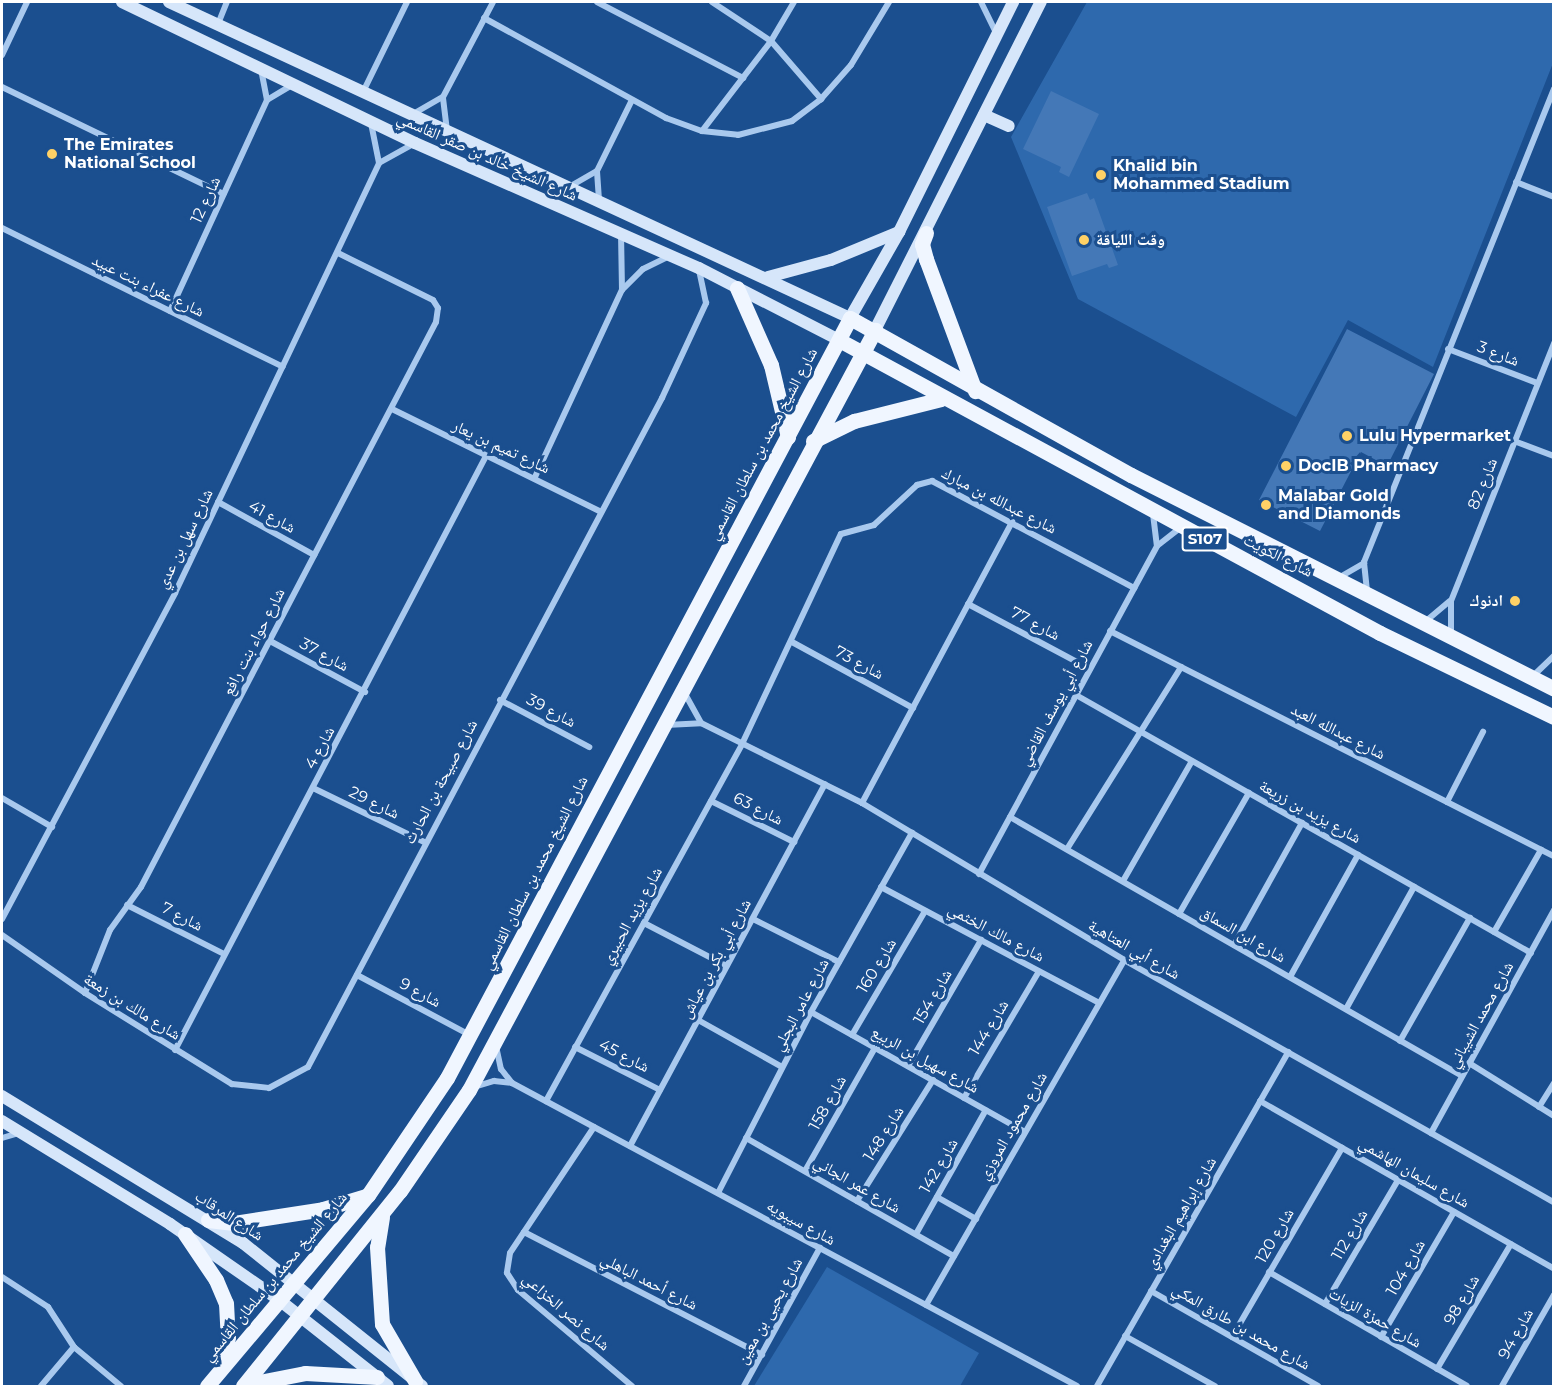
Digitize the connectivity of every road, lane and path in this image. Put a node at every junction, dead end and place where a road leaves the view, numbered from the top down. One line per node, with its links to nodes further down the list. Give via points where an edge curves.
1 (27, 2): 20 (street)
2 (122, 2): 18 (main road, شارع الشيخ خالد بن صقر القاسمي)
3 (169, 2): 15 (main road, شارع الشيخ خالد بن صقر القاسمي)
4 (227, 2): 15 (street)
5 (406, 2): 26 (street)
6 (493, 2): 14 (street)
7 (597, 2): 22 (street)
8 (712, 2): 19 (street)
9 (794, 2): 19 (street)
10 (889, 2): 28 (street, via 851,65)
11 (981, 2): 17 (street)
12 (1013, 2): 17 (main road)
13 (1041, 2): 32 (main road)
14 (484, 18): 27 (street); 30 (street)
15 (218, 24): 16 (main road, شارع الشيخ خالد بن صقر القاسمي)
16 (242, 35): 18 (main road, via 245,44 239,49); 26 (main road, شارع الشيخ خالد بن صقر القاسمي)
17 (997, 37): 46 (main road)
18 (204, 40): 21 (main road, شارع الشيخ خالد بن صقر القاسمي)
19 (771, 41): 22 (street); 28 (street)
20 (2, 55)
21 (259, 66): 23 (main road, شارع الشيخ خالد بن صقر القاسمي); 29 (street)
22 (743, 78): 35 (street)
23 (295, 84): 29 (street); 33 (main road, شارع الشيخ خالد بن صقر القاسمي)
24 (2, 87): 42 (street)
25 (1554, 89): 40 (street)
26 (362, 94): 31 (main road, شارع الشيخ خالد بن صقر القاسمي)
27 (443, 97): 31 (street); 36 (street)
28 (821, 99): 35 (street, via 775,129 738,135)
29 (267, 100): 42 (street, شارع 12)
30 (632, 100): 35 (street); 39 (street)
31 (407, 115): 36 (main road, شارع الشيخ خالد بن صقر القاسمي)
32 (984, 115): 34 (main road); 47 (main road)
33 (371, 122): 37 (main road, شارع الشيخ خالد بن صقر القاسمي); 38 (street, via 378,142)
34 (1009, 126)
35 (702, 131)
36 (448, 134): 41 (main road, شارع الشيخ خالد بن صقر القاسمي)
37 (415, 143): 38 (street); 48 (main road, شارع الشيخ خالد بن صقر القاسمي)
38 (379, 163): 49 (street, شارع سهل بن عدي)
39 (597, 171): 41 (street); 44 (street)
40 (1516, 182): 43 (street); 60 (street)
41 (569, 187): 44 (main road, شارع الشيخ خالد بن صقر القاسمي)
42 (223, 195): 55 (street, شارع 12)
43 (1554, 198)
44 (598, 200): 52 (main road, شارع الشيخ خالد بن صقر القاسمي)
45 (2, 228): 55 (street, شارع عفراء بنت عبيد)
46 (899, 232): 52 (main road, via 831,260); 56 (main road)
47 (926, 233): 57 (main road); 64 (main road, via 922,244 926,259)
48 (621, 234): 50 (main road, شارع الشيخ خالد بن صقر القاسمي); 54 (street)
49 (338, 253): 62 (street, شارع سهل بن عدي); 66 (street, شارع حواء بنت رافع, via 433,300 438,308 436,322)
50 (671, 256): 51 (main road, شارع الشيخ خالد بن صقر القاسمي); 54 (street, via 643,269)
51 (699, 268): 53 (main road, شارع الشيخ خالد بن صقر القاسمي); 74 (street, شارع صبيحة بن الحارث, via 706,291 703,310)
52 (768, 277): 56 (main road, شارع الشيخ خالد بن صقر القاسمي)
53 (737, 288): 58 (main road, شارع الشيخ خالد بن صقر القاسمي); 67 (main road, via 783,397)
54 (622, 290): 72 (street)
55 (170, 311): 62 (street, شارع عفراء بنت عبيد)
56 (850, 318): 57 (main road, شارع الكويت); 58 (main road, شارع الشيخ محمد بن سلطان القاسمي)
57 (875, 330): 61 (main road); 64 (main road, شارع الكويت / S107)
58 (839, 340): 61 (main road, شارع الكويت); 67 (main road, شارع الشيخ محمد بن سلطان القاسمي)
59 (1553, 346): 63 (street, شارع 82)
60 (1448, 349): 63 (street, شارع 3); 80 (street)
61 (861, 354): 65 (main road, شارع الكويت / S107); 68 (main road)
62 (283, 367): 73 (street, شارع سهل بن عدي)
63 (1537, 383): 69 (street, شارع 82)
64 (975, 391): 81 (main road, شارع الكويت / S107)
65 (941, 399): 68 (main road, via 888,410); 75 (main road, شارع الكويت / S107)
66 (392, 409): 71 (street, شارع تميم بن يعار); 79 (street, شارع حواء بنت رافع)
67 (788, 437): 155 (main road, شارع الشيخ محمد بن سلطان القاسمي)
68 (813, 441): 95 (main road)
69 (1514, 441): 70 (street); 84 (street, شارع 82)
70 (1554, 456)
71 (485, 458): 72 (street, شارع تميم بن يعار); 97 (street, شارع 4)
72 (535, 477): 74 (street, شارع تميم بن يعار)
73 (218, 502): 79 (street, شارع 41); 118 (street, شارع سهل بن عدي)
74 (599, 511): 99 (street, شارع صبيحة بن الحارث)
75 (1153, 512): 77 (main road, شارع الكويت / S107); 78 (street)
76 (1012, 522): 82 (street, شارع عبدالله بن مبارك); 85 (street); 89 (street, شارع عبدالله بن مبارك, via 937,482 921,482 880,522 847,530 836,540)
77 (1181, 527): 78 (street, شارع أبي يوسف القاضي); 101 (main road, شارع الكويت / S107, via 1420,653)
78 (1156, 546): 82 (street, شارع أبي يوسف القاضي)
79 (314, 555): 88 (street, شارع حواء بنت رافع)
80 (1364, 562): 81 (street, via 1352,572); 83 (street, via 1367,591)
81 (1329, 578): 83 (main road, شارع الكويت / S107)
82 (1134, 588): 87 (street, شارع أبي يوسف القاضي)
83 (1374, 597): 86 (main road, شارع الكويت / S107)
84 (1450, 601): 86 (street); 90 (street, شارع 82)
85 (968, 604): 93 (street, شارع 77); 100 (street)
86 (1419, 624): 90 (main road, شارع الكويت / S107)
87 (1110, 631): 92 (street, شارع عبدالله العبد); 93 (street, شارع أبي يوسف القاضي)
88 (270, 641): 97 (street, شارع 37); 130 (street, شارع حواء بنت رافع)
89 (792, 642): 100 (street, شارع 73); 106 (street, شارع عبدالله بن مبارك)
90 (1454, 642): 94 (main road, شارع الكويت / S107)
91 (1554, 656): 94 (street)
92 (1181, 667): 104 (street); 114 (street, شارع عبدالله العبد)
93 (1090, 669): 98 (street, شارع أبي يوسف القاضي)
94 (1529, 677): 96 (main road, شارع الكويت / S107)
95 (681, 686): 102 (street); 103 (main road)
96 (1554, 689)
97 (365, 692): 110 (street, شارع 4)
98 (1076, 695): 104 (street, شارع يزيد بن زريعة); 116 (street, شارع أبي يوسف القاضي)
99 (500, 700): 107 (street, شارع 39); 120 (street, شارع صبيحة بن الحارث)
100 (913, 708): 115 (street)
101 (1554, 717)
102 (701, 723): 103 (street); 106 (street, شارع أبي العتاهية)
103 (660, 727): 158 (main road)
104 (1138, 730): 108 (street, شارع يزيد بن زريعة); 122 (street)
105 (1483, 732): 114 (street)
106 (742, 744): 109 (street, شارع أبي العتاهية); 113 (street, شارع يزيد الحبيري)
107 (589, 747)
108 (1192, 761): 111 (street, شارع يزيد بن زريعة); 127 (street)
109 (825, 784): 115 (street, شارع أبي العتاهية); 121 (street, شارع أبي بكر بن عياش)
110 (313, 788): 120 (street, شارع 29); 143 (street, شارع 4)
111 (1249, 793): 117 (street, شارع يزيد بن زريعة); 133 (street)
112 (2, 798): 118 (street)
113 (711, 801): 121 (street, شارع 63); 137 (street, شارع يزيد الحبيري)
114 (1447, 802): 123 (street, شارع عبدالله العبد)
115 (861, 804): 119 (street, شارع أبي العتاهية)
116 (1010, 817): 122 (street, شارع ابن السماق); 126 (street, شارع أبي يوسف القاضي)
117 (1302, 823): 124 (street, شارع يزيد بن زريعة); 141 (street)
118 (52, 827): 135 (street, شارع سهل بن عدي)
119 (912, 833): 126 (street, شارع أبي العتاهية); 128 (street, شارع عامر البجلي)
120 (424, 842): 148 (street, شارع صبيحة بن الحارث)
121 (794, 842): 136 (street, شارع أبي بكر بن عياش)
122 (1067, 849): 127 (street, شارع ابن السماق)
123 (1540, 850): 125 (street, شارع عبدالله العبد); 138 (street)
124 (1358, 855): 129 (street, شارع يزيد بن زريعة); 149 (street)
125 (1554, 856)
126 (979, 874): 144 (street, شارع أبي العتاهية)
127 (1123, 881): 133 (street, شارع ابن السماق)
128 (881, 887): 132 (street, شارع مالك الخثمي); 145 (street, شارع عامر البجلي)
129 (1414, 887): 134 (street, شارع يزيد بن زريعة); 152 (street)
130 (128, 905): 143 (street, شارع 7); 150 (street, شارع حواء بنت رافع, via 110,930)
131 (1554, 910): 142 (street, شارع محمد الشيباني)
132 (925, 911): 140 (street, شارع مالك الخثمي); 156 (street, شارع 160)
133 (1179, 914): 141 (street, شارع ابن السماق)
134 (1470, 918): 138 (street, شارع يزيد بن زريعة); 157 (street)
135 (2, 919)
136 (753, 919): 145 (street); 146 (street, شارع أبي بكر بن عياش)
137 (644, 923): 146 (street); 159 (street, شارع يزيد الحبيري)
138 (1494, 932): 142 (street, شارع يزيد بن زريعة)
139 (2, 935): 150 (street, شارع مالك بن زمعة)
140 (981, 940): 147 (street, شارع مالك الخثمي); 164 (street, شارع 154)
141 (1234, 945): 149 (street, شارع ابن السماق)
142 (1531, 952): 163 (street, شارع محمد الشيباني)
143 (224, 954): 161 (street, شارع 4)
144 (1124, 960): 151 (street, شارع محمود المروزي); 162 (street, شارع أبي العتاهية)
145 (839, 962): 153 (street, شارع عامر البجلي)
146 (727, 966): 154 (street, شارع أبي بكر بن عياش)
147 (1039, 971): 151 (street, شارع مالك الخثمي); 174 (street, شارع 144)
148 (357, 975): 155 (street, شارع 9); 170 (street, شارع صبيحة بن الحارث, via 308,1067 284,1084)
149 (1290, 977): 152 (street, شارع ابن السماق)
150 (85, 993): 161 (street, شارع مالك بن زمعة)
151 (1099, 1003): 183 (street, شارع محمود المروزي)
152 (1346, 1009): 157 (street, شارع ابن السماق)
153 (812, 1012): 156 (street, شارع سهيل بن الربيع); 165 (street, شارع عامر البجلي)
154 (698, 1020): 165 (street); 172 (street, شارع أبي بكر بن عياش)
155 (470, 1035): 192 (main road, شارع الشيخ محمد بن سلطان القاسمي, via 422,1118)
156 (852, 1035): 160 (street, شارع سهيل بن الربيع)
157 (1400, 1041): 166 (street, شارع ابن السماق)
158 (496, 1043): 168 (street, via 501,1069); 171 (main road)
159 (575, 1047): 172 (street, شارع 45); 175 (street, شارع يزيد الحبيري)
160 (875, 1048): 164 (street, شارع سهيل بن الربيع); 189 (street, شارع 158)
161 (175, 1050): 170 (street, شارع مالك بن زمعة, via 232,1084)
162 (1288, 1053): 176 (street, شارع إبراهيم البغدادي); 184 (street, شارع أبي العتاهية)
163 (1469, 1063): 166 (street, شارع محمد الشيباني); 177 (street)
164 (908, 1066): 167 (street, شارع سهيل بن الربيع)
165 (783, 1067): 186 (street, شارع عامر البجلي)
166 (1462, 1076): 184 (street, شارع محمد الشيباني)
167 (933, 1080): 174 (street, شارع سهيل بن الربيع); 194 (street, شارع 148)
168 (512, 1083): 171 (street, via 494,1081); 175 (street, شارع سيبويه)
169 (1554, 1083): 177 (street)
170 (254, 1089)
171 (469, 1090): 196 (main road)
172 (660, 1090): 187 (street, شارع أبي بكر بن عياش)
173 (2, 1096): 199 (main road, شارع المرقاب)
174 (964, 1098): 178 (street, شارع سهيل بن الربيع)
175 (546, 1101): 181 (street, شارع سيبويه)
176 (1260, 1101): 188 (street, شارع سليمان الهاشمي); 210 (street, شارع إبراهيم البغدادي)
177 (1539, 1107): 179 (street)
178 (986, 1110): 183 (street, شارع سهيل بن الربيع); 193 (street, شارع 142)
179 (1554, 1116)
180 (2, 1121): 182 (main road)
181 (594, 1127): 187 (street, شارع سيبويه); 200 (street, شارع نصر الخزاعي)
182 (20, 1132): 185 (street); 201 (main road)
183 (1025, 1132): 198 (street, شارع محمود المروزي)
184 (1431, 1133): 195 (street, شارع أبي العتاهية)
185 (2, 1138)
186 (746, 1138): 189 (street, شارع عمر الجاني); 191 (street, شارع عامر البجلي)
187 (630, 1146): 191 (street, شارع سيبويه)
188 (1342, 1148): 190 (street, شارع سليمان الهاشمي); 207 (street, شارع 120)
189 (806, 1171): 194 (street, شارع عمر الجاني)
190 (1398, 1180): 197 (street, شارع سليمان الهاشمي); 214 (street, شارع 112)
191 (718, 1193): 204 (street, شارع سيبويه)
192 (368, 1195): 199 (main road, via 323,1209 234,1223); 209 (main road, شارع الشيخ محمد بن سلطان القاسمي)
193 (937, 1197): 198 (street); 202 (street, شارع 142)
194 (857, 1201): 202 (street, شارع عمر الجاني)
195 (1554, 1202)
196 (383, 1212): 213 (main road); 226 (main road, via 377,1247 381,1318 392,1348)
197 (1455, 1212): 203 (street, شارع سليمان الهاشمي); 219 (street, شارع 104)
198 (976, 1219): 205 (street, شارع محمود المروزي)
199 (208, 1220): 209 (main road, شارع المرقاب)
200 (524, 1232): 221 (street, شارع أحمد الباهلي); 231 (street, شارع نصر الخزاعي, via 508,1259 513,1285)
201 (185, 1234): 212 (main road); 222 (main road, via 216,1280 226,1303 228,1337)
202 (916, 1234): 205 (street, شارع عمر الجاني)
203 (1511, 1245): 206 (street, شارع سليمان الهاشمي); 223 (street, شارع 98)
204 (820, 1248): 215 (street, شارع سيبويه); 221 (street, شارع يحيى بن معين)
205 (954, 1256): 215 (street, شارع محمود المروزي)
206 (1554, 1269)
207 (1269, 1272): 214 (street, شارع حمزة الزيات); 218 (street, شارع 120)
208 (2, 1277): 220 (street, via 48,1307)
209 (293, 1282): 212 (main road, شارع الشيخ محمد بن سلطان القاسمي); 213 (main road, شارع المرقاب)
210 (1151, 1291): 217 (street, شارع إبراهيم البغدادي); 218 (street, شارع محمد بن طارق المكي)
211 (1554, 1295): 239 (street, شارع 94)
212 (278, 1299): 216 (main road); 222 (main road, شارع الشيخ محمد بن سلطان القاسمي)
213 (314, 1300): 216 (main road); 226 (main road, شارع المرقاب)
214 (1325, 1304): 219 (street, شارع حمزة الزيات)
215 (926, 1305): 233 (street, شارع سيبويه)
216 (300, 1316): 225 (main road); 227 (main road)
217 (1125, 1336): 224 (street); 234 (street, شارع إبراهيم البغدادي)
218 (1232, 1337): 237 (street, شارع محمد بن طارق المكي)
219 (1381, 1337): 223 (street, شارع حمزة الزيات)
220 (74, 1347): 228 (street); 229 (street)
221 (762, 1355): 232 (street, شارع يحيى بن معين)
222 (220, 1369): 230 (main road, شارع الشيخ محمد بن سلطان القاسمي)
223 (1437, 1369): 238 (street, شارع حمزة الزيات)
224 (1200, 1378): 235 (street); 236 (street)
225 (383, 1382): 227 (main road, via 305,1373)
226 (418, 1384)
227 (244, 1385)
228 (41, 1386)
229 (121, 1386)
230 (207, 1386)
231 (632, 1386)
232 (744, 1386)
233 (1077, 1386)
234 (1097, 1386)
235 (1195, 1386)
236 (1215, 1386)
237 (1318, 1386)
238 (1467, 1386)
239 (1502, 1386)

